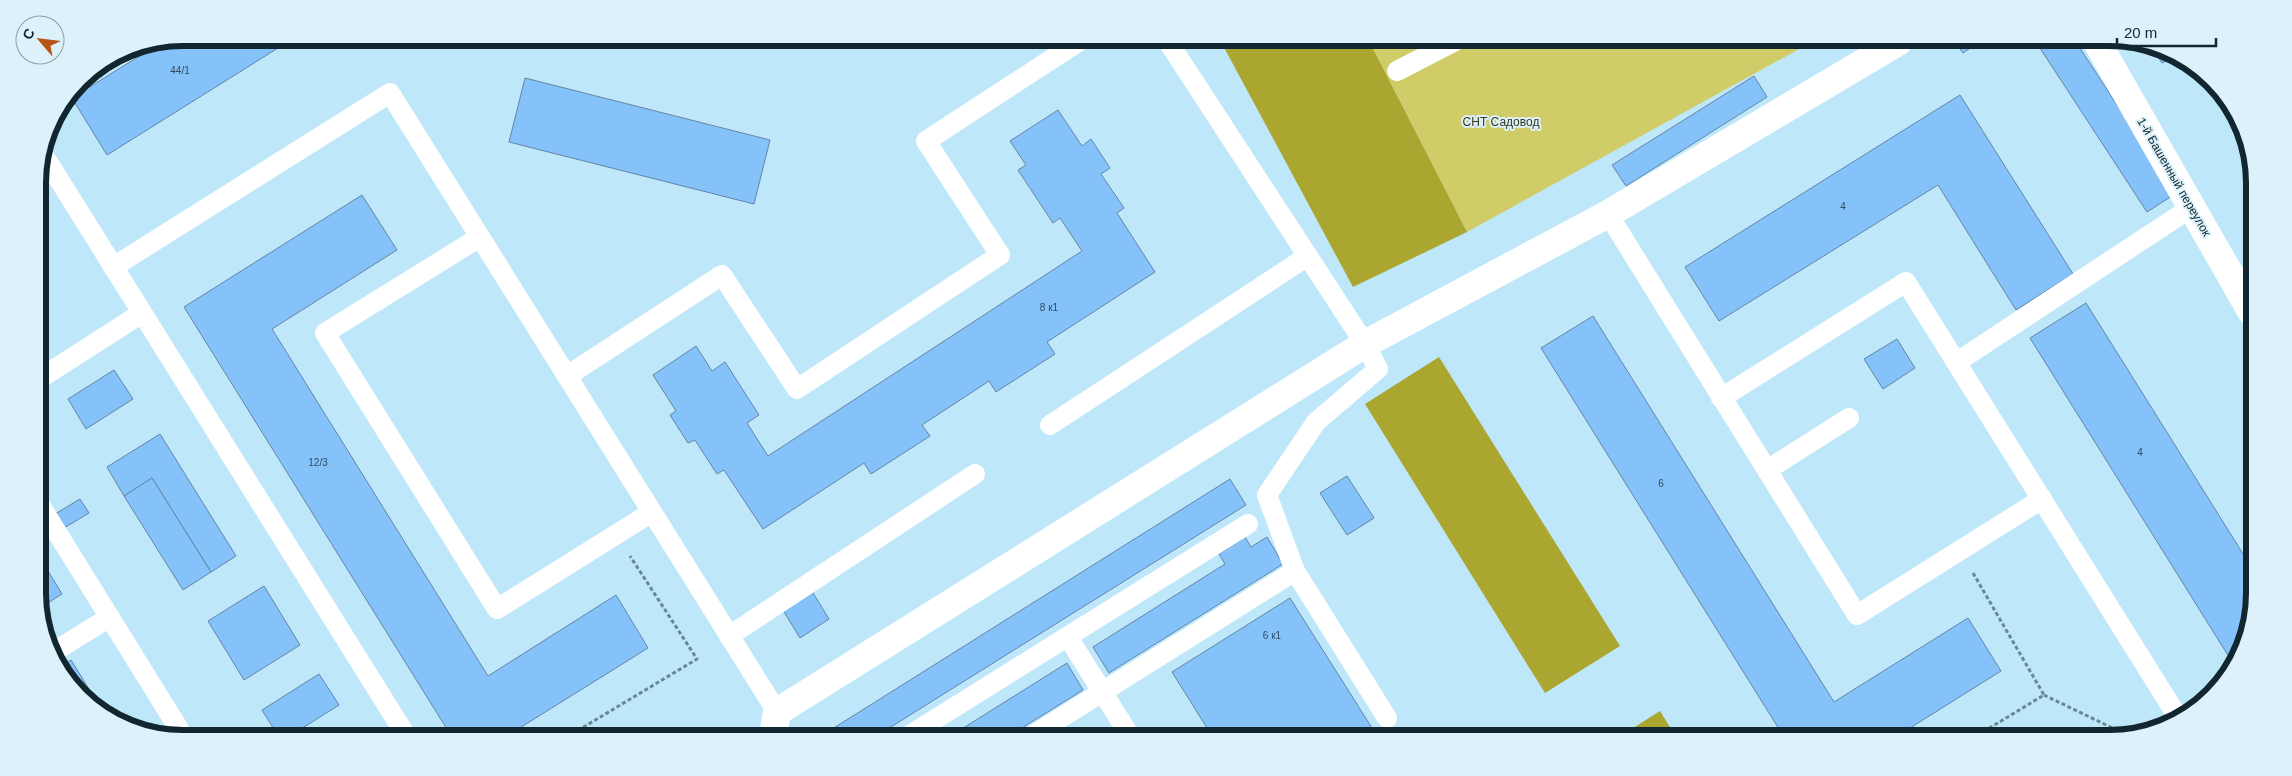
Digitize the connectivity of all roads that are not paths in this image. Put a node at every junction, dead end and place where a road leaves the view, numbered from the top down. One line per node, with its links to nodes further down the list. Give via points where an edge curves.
1 (1171, 46): 11 (lane)
2 (1445, 46): 6 (lane)
3 (1891, 46): 9 (street)
4 (2099, 46): 8 (street, 1-й Башенный переулок)
5 (1071, 47): 18 (lane, via 926,141 1000,255 797,389 722,275)
6 (1397, 71)
7 (48, 163): 12 (lane)
8 (2192, 207): 13 (street, 1-й Башенный переулок); 16 (lane)
9 (1608, 214): 15 (street); 19 (lane)
10 (480, 237): 12 (lane, via 390,93); 18 (lane); 25 (lane, via 325,333 498,609)
11 (1308, 256): 15 (lane); 21 (lane)
12 (113, 267): 14 (lane)
13 (2246, 302)
14 (142, 313): 17 (lane); 38 (lane)
15 (1365, 344): 28 (lane, via 1378,369 1316,422 1267,495); 36 (street)
16 (1957, 362): 19 (lane, via 1906,282); 24 (lane)
17 (47, 374)
18 (567, 376): 25 (lane)
19 (1722, 398): 22 (lane)
20 (1849, 418): 22 (lane)
21 (1050, 425)
22 (1766, 470): 24 (lane, via 1857,615)
23 (975, 474): 30 (lane)
24 (2042, 499): 34 (lane)
25 (652, 512): 30 (lane)
26 (46, 519): 29 (lane)
27 (1248, 524): 31 (lane)
28 (1295, 571): 33 (lane); 35 (lane)
29 (110, 617): 32 (lane); 37 (lane)
30 (729, 636): 36 (lane)
31 (1068, 636): 33 (lane); 39 (lane)
32 (58, 649)
33 (1103, 692): 40 (lane); 41 (lane)
34 (2175, 712)
35 (1387, 718)
36 (775, 724)
37 (179, 730)
38 (402, 730)
39 (919, 730)
40 (1042, 730)
41 (1126, 730)

